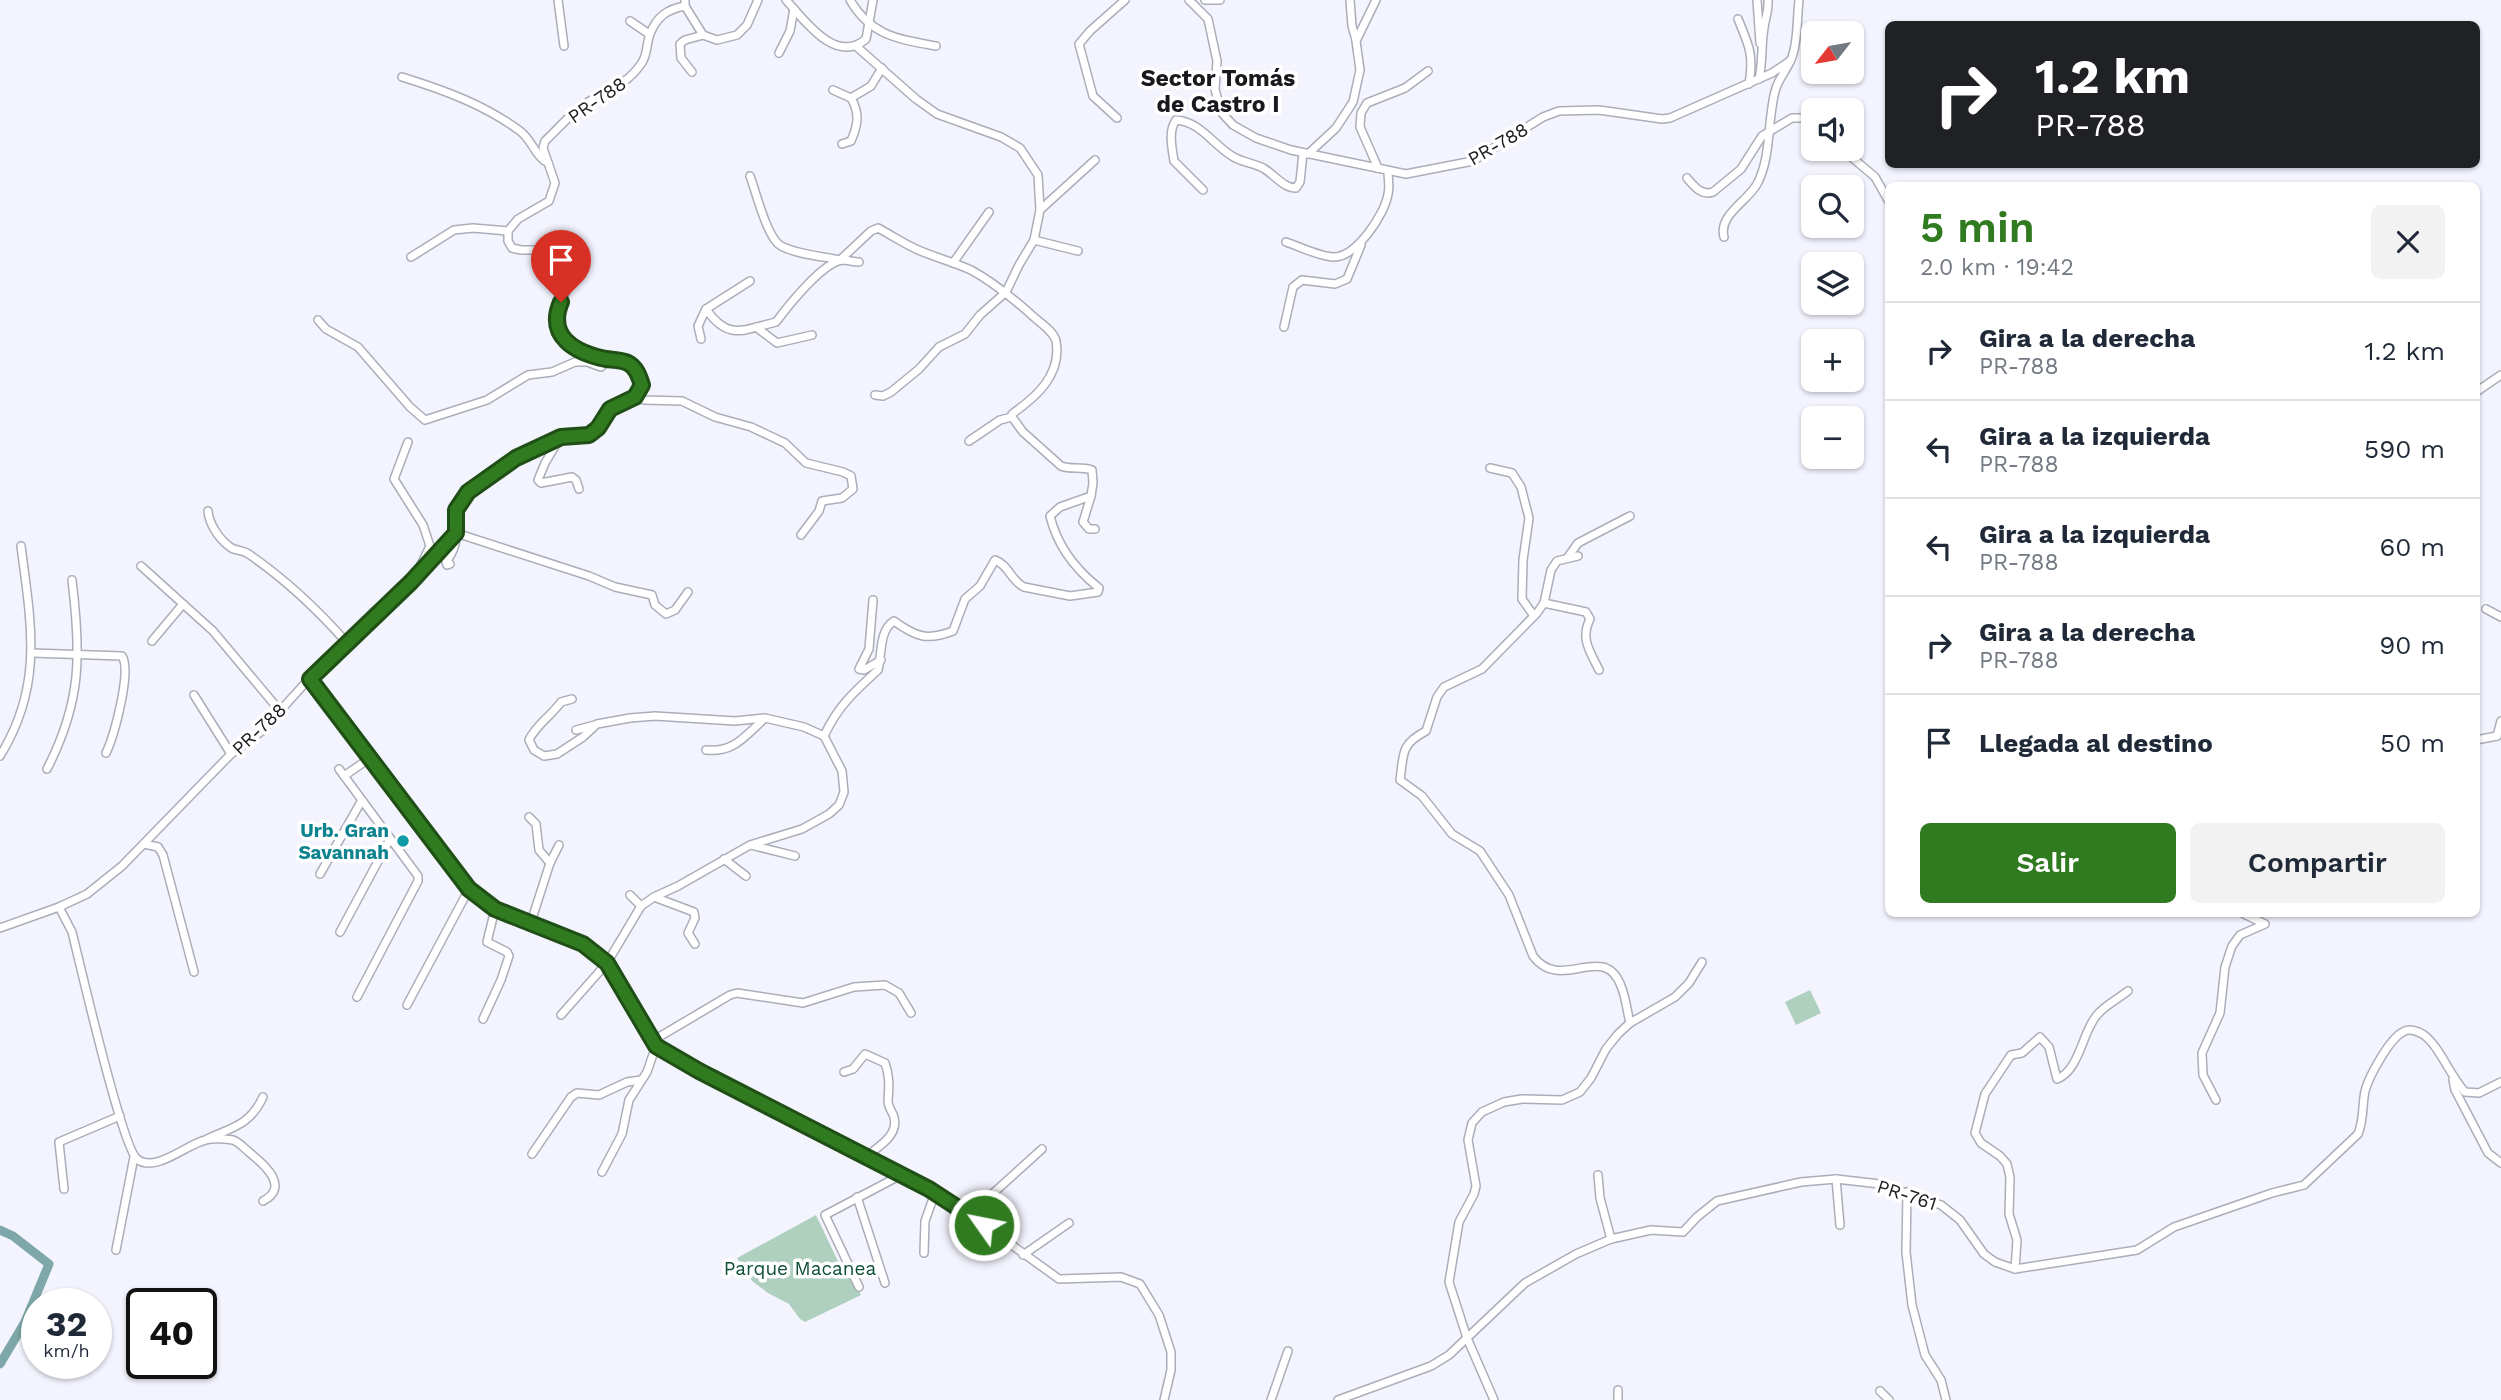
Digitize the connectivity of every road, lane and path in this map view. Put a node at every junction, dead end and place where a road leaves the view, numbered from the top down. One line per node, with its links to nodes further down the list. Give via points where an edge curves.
1 (558, 0): 23 (street)
2 (758, 0): 21 (street, via 737,35 717,40)
3 (786, 0): 16 (street)
4 (850, 0): 19 (street)
5 (873, 0): 19 (street)
6 (1125, 0): 37 (street, via 1079,44 1093,96)
7 (1189, 0): 41 (street, PR-788 / PR-788, via 1208,19 1221,112 1256,138)
8 (1205, 0): 9 (street)
9 (1220, 0)
10 (1350, 0): 22 (street)
11 (1376, 0): 22 (street)
12 (1757, 0): 26 (street)
13 (1768, 0): 26 (street)
14 (1799, 0): 28 (street)
15 (685, 3): 20 (street, PR-788 / PR-788, via 662,14); 21 (street, PR-788 / PR-788)
16 (794, 9): 25 (street, via 821,38); 27 (street)
17 (1738, 19): 34 (street, via 1751,50)
18 (630, 21): 20 (street)
19 (870, 26): 24 (street, via 896,39); 25 (street)
20 (649, 34): 44 (street, PR-788 / PR-788, via 642,64 624,83 584,104 545,141)
21 (703, 35): 31 (street, via 680,44 681,58)
22 (1356, 41): 41 (street, via 1360,70 1353,102 1335,128)
23 (564, 46)
24 (936, 46)
25 (857, 47): 29 (street)
26 (1763, 47): 33 (street)
27 (779, 53)
28 (1790, 61): 33 (street, PR-788 / PR-788); 39 (street, via 1776,89)
29 (882, 68): 36 (street, via 871,86); 51 (street, via 937,114 1020,148 1038,175)
30 (1428, 71): 45 (street, via 1405,88 1367,103 1361,113 1360,127)
31 (692, 72)
32 (402, 77): 44 (street, via 448,91 503,119 526,136 539,157)
33 (1759, 79): 34 (street, PR-788 / PR-788)
34 (1749, 83): 46 (street, PR-788 / PR-788, via 1670,118 1599,110 1550,113 1473,162 1429,172)
35 (834, 90): 36 (street)
36 (851, 98): 40 (street, via 858,109 856,129 851,141)
37 (1117, 118)
38 (1801, 118): 39 (street)
39 (1771, 131): 48 (street, via 1762,136 1741,169 1713,192 1698,190); 54 (street, via 1758,182 1730,213)
40 (842, 144)
41 (1305, 154): 45 (street, PR-788 / PR-788); 49 (street, via 1300,182 1290,188 1263,168 1232,156 1195,125 1176,120 1171,133 1174,161)
42 (1095, 159): 51 (street)
43 (1856, 161): 50 (street, via 1875,177)
44 (549, 163): 53 (street, PR-788 / PR-788, via 555,183 549,201 518,219)
45 (1378, 168): 46 (street, PR-788 / PR-788)
46 (1388, 172): 57 (street, via 1384,208)
47 (750, 176): 60 (street, via 768,228 779,245)
48 (1687, 178)
49 (1203, 190)
50 (1885, 195)
51 (1040, 210): 55 (street)
52 (989, 212): 62 (street)
53 (508, 231): 59 (street, via 454,230); 71 (street, via 512,248 547,250 565,271 567,289 555,316 564,340)
54 (1724, 237)
55 (1034, 240): 58 (street); 64 (street)
56 (1286, 242): 57 (street, via 1333,257 1345,255)
57 (1362, 242): 68 (street, via 1347,279 1335,284 1302,280 1293,287)
58 (1078, 251)
59 (411, 257)
60 (841, 260): 61 (street); 62 (street, via 878,228); 67 (street, via 797,293 776,322)
61 (859, 262)
62 (953, 263): 64 (street)
63 (750, 281): 65 (street)
64 (1006, 292): 74 (street, via 965,334 939,347 891,391); 76 (street, via 1056,338 1048,382)
65 (706, 309): 67 (street, via 724,329); 70 (street, via 698,326)
66 (318, 320): 71 (street, via 358,347 425,421 487,400 528,375 552,372 575,362 601,367)
67 (756, 327): 69 (street, via 777,343)
68 (1284, 327)
69 (812, 335)
70 (701, 339)
71 (608, 360): 75 (street, via 627,362 636,370 642,385)
72 (2501, 375): 73 (street)
73 (2480, 389)
74 (875, 395)
75 (635, 397): 77 (street, via 610,409 589,435); 87 (street, via 682,401 785,443 806,463 851,476 853,489 842,498 822,501)
76 (1012, 417): 78 (street); 82 (street, via 1060,466 1092,470)
77 (561, 437): 81 (street, via 538,480 546,483 572,477); 86 (street, via 516,458 468,492 456,510)
78 (969, 441)
79 (408, 442): 94 (street, via 394,479 430,546)
80 (1490, 468): 100 (street, via 1511,472 1521,487 1529,518 1522,599)
81 (579, 489)
82 (1091, 496): 85 (street, via 1083,522 1089,529); 106 (street, via 1060,507 1050,516 1065,552 1098,592 1070,596 1024,587 995,560 980,586 965,600 953,631 923,636 894,621 884,634)
83 (208, 511): 103 (street, via 208,522 231,549 247,552 277,576)
84 (1630, 516): 90 (street, via 1578,543)
85 (1095, 528)
86 (456, 533): 91 (street, via 446,563); 94 (street, PR-788 / PR-788); 95 (street, via 615,587 652,595 655,605 666,614 675,610)
87 (801, 535)
88 (21, 546): 104 (street)
89 (1577, 556): 90 (street)
90 (1568, 557): 97 (street, via 1557,561 1551,570)
91 (450, 564)
92 (141, 566): 98 (street)
93 (72, 580): 105 (street)
94 (411, 582): 103 (street, PR-788 / PR-788)
95 (688, 592)
96 (873, 600): 106 (street, via 869,649 859,669)
97 (1544, 603): 100 (street); 107 (street, via 1587,612 1590,619 1585,637)
98 (183, 604): 102 (street); 111 (street, via 213,631)
99 (2486, 609): 101 (street)
100 (1534, 616): 158 (street, via 1482,669 1444,687 1426,731 1410,739 1404,749 1400,780 1422,796 1452,834 1480,851 1510,895 1538,962 1564,972 1596,964 1611,971 1621,984)
101 (2501, 617)
102 (152, 641)
103 (348, 643): 108 (street, PR-788 / PR-788)
104 (32, 653): 105 (street); 122 (street, via 29,686 18,722)
105 (78, 655): 120 (street, via 122,656 125,661 120,704); 124 (street, via 72,706)
106 (881, 660): 116 (street, via 878,670 833,715)
107 (1599, 670)
108 (310, 679): 111 (street, PR-788 / PR-788); 123 (street)
109 (194, 695): 121 (street)
110 (572, 699): 114 (street, via 561,702 532,734 529,740 534,750 544,756 557,754)
111 (280, 711): 121 (street, PR-788 / PR-788)
112 (765, 718): 114 (street, via 655,716); 116 (street); 119 (street, via 730,748)
113 (2501, 721): 117 (street)
114 (597, 724): 115 (street)
115 (576, 730)
116 (824, 736): 132 (street, via 842,771 844,792 839,805 802,829)
117 (2499, 738): 118 (street)
118 (2480, 740)
119 (706, 750)
120 (106, 753)
121 (231, 754): 130 (street, PR-788 / PR-788)
122 (0, 756)
123 (370, 758): 126 (street); 138 (street)
124 (47, 769)
125 (339, 769): 126 (street)
126 (344, 776): 127 (street)
127 (362, 800): 129 (street); 136 (street)
128 (529, 817): 135 (street, via 536,824 539,850)
129 (390, 839): 147 (street); 153 (street, via 418,881)
130 (144, 844): 142 (street, PR-788 / PR-788, via 87,894); 151 (street, via 158,847 163,855)
131 (559, 845): 135 (street)
132 (750, 845): 133 (street); 134 (street)
133 (795, 856)
134 (724, 859): 137 (street); 140 (street)
135 (550, 863): 145 (street)
136 (320, 874)
137 (746, 876)
138 (469, 889): 143 (street); 154 (street)
139 (630, 895): 141 (street)
140 (654, 897): 141 (street); 148 (street, via 694,912 688,933)
141 (641, 906): 150 (street)
142 (59, 907): 146 (street, PR-788 / PR-788); 166 (street, via 72,932)
143 (495, 909): 145 (street); 157 (street, via 487,942 509,956)
144 (2250, 917): 165 (street, via 2264,924 2240,935 2232,946 2220,1013 2202,1053 2203,1075)
145 (531, 922): 150 (street, via 583,944)
146 (0, 928)
147 (340, 932)
148 (695, 944)
149 (1702, 962): 158 (street, via 1675,997)
150 (607, 963): 156 (street); 159 (street)
151 (194, 972)
152 (2128, 991): 189 (street, via 2097,1014 2063,1077 2057,1079 2049,1046 2040,1037 2022,1053 2011,1055 1985,1094 1975,1133 2007,1164 2009,1214 2017,1240)
153 (357, 997)
154 (407, 1004)
155 (911, 1013): 159 (street, via 899,993 885,985 854,987 803,1003 737,993 670,1029)
156 (561, 1015)
157 (483, 1019)
158 (1630, 1023): 192 (street, via 1606,1049 1580,1092 1562,1100 1504,1102 1482,1112 1472,1123 1468,1140 1476,1186 1459,1222 1449,1282)
159 (656, 1046): 162 (street); 170 (street)
160 (844, 1072): 170 (street, via 853,1069 865,1054 884,1063 888,1072 888,1104 895,1128)
161 (2453, 1079): 163 (street, via 2465,1092 2479,1093); 172 (street, via 2488,1153); 189 (street, via 2424,1035 2404,1031 2389,1045 2365,1090 2358,1134 2304,1185 2174,1227 2137,1250)
162 (641, 1080): 169 (street, via 599,1095 577,1093 571,1097); 173 (street, via 629,1100 622,1134)
163 (2501, 1082)
164 (263, 1097): 167 (street, via 249,1119)
165 (2216, 1100)
166 (120, 1116): 171 (street); 177 (street, via 59,1142)
167 (205, 1140): 171 (street, via 151,1163); 181 (street, via 235,1140 264,1164 275,1189)
168 (1042, 1149): 183 (street, via 990,1196)
169 (532, 1154)
170 (867, 1156): 174 (street)
171 (134, 1157): 186 (street)
172 (2501, 1163)
173 (602, 1172)
174 (901, 1175): 179 (street); 180 (street)
175 (1598, 1175): 185 (street)
176 (1836, 1179): 178 (street, PR-761 / PR-761); 184 (street); 185 (street, PR-761 / PR-761, via 1717,1201 1683,1232 1651,1230)
177 (64, 1189)
178 (1908, 1192): 189 (street, PR-761 / PR-761, via 1941,1205 1960,1220 1984,1254); 202 (street, via 1906,1252 1912,1305 1925,1355 1941,1380)
179 (935, 1193): 183 (street); 187 (street, via 925,1221)
180 (857, 1197): 190 (street); 191 (street, via 825,1214)
181 (262, 1201)
182 (1069, 1223): 188 (street)
183 (984, 1225): 188 (street)
184 (1840, 1226)
185 (1611, 1239): 192 (street, PR-761 / PR-761, via 1525,1283)
186 (116, 1250)
187 (924, 1253)
188 (1024, 1255): 196 (street, via 1059,1279 1121,1278 1140,1284 1159,1315 1171,1352)
189 (2015, 1269)
190 (885, 1283)
191 (859, 1287)
192 (1467, 1338): 198 (street, PR-761 / PR-761, via 1431,1366); 199 (street)
193 (1288, 1351): 197 (street)
194 (1618, 1390): 200 (street)
195 (1880, 1391): 201 (street)
196 (1164, 1400)
197 (1271, 1400)
198 (1339, 1400)
199 (1494, 1400)
200 (1618, 1400)
201 (1889, 1400)
202 (1946, 1400)

